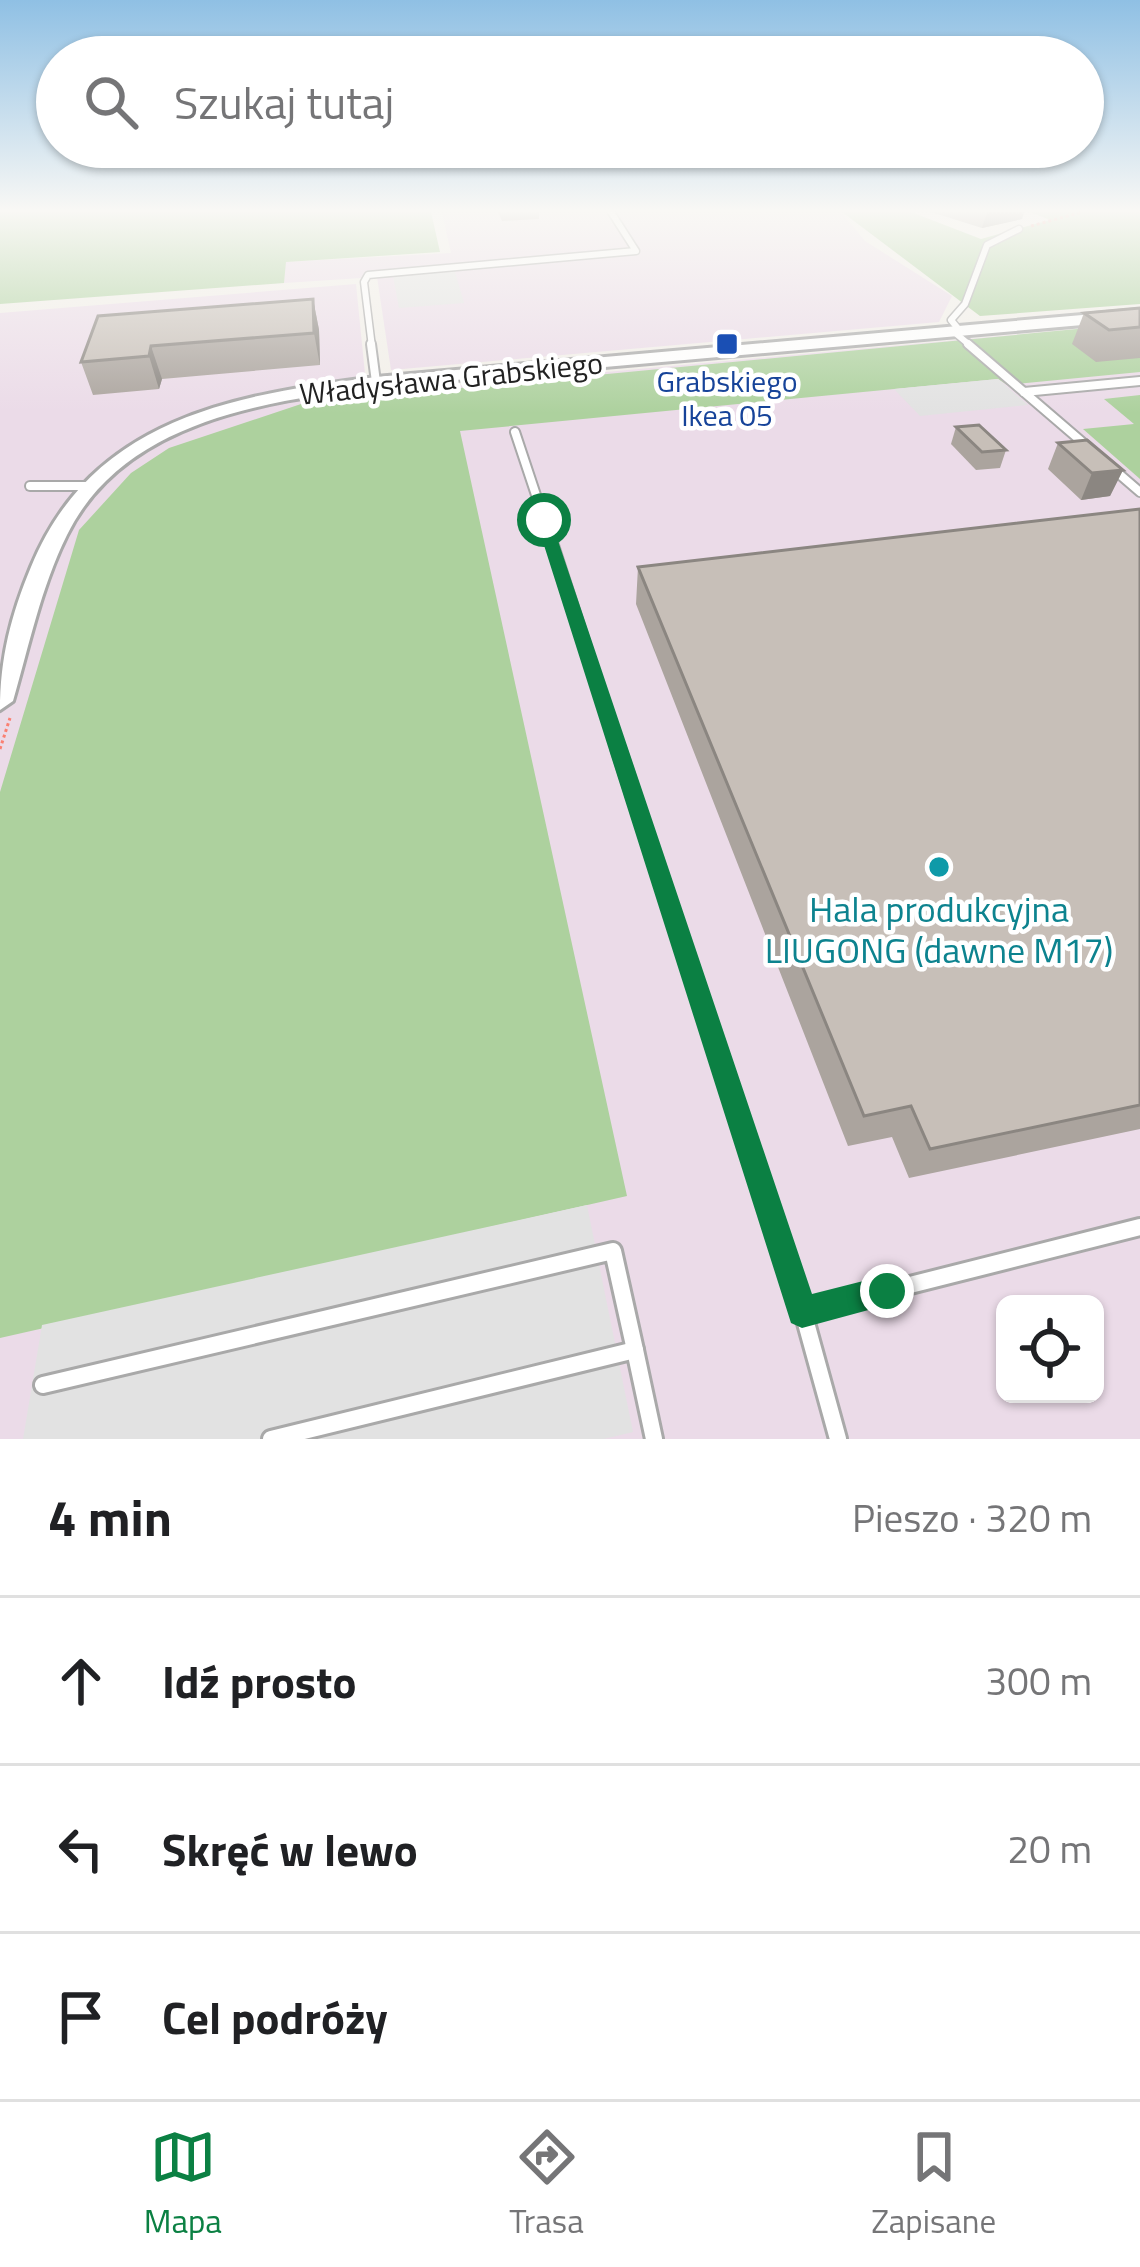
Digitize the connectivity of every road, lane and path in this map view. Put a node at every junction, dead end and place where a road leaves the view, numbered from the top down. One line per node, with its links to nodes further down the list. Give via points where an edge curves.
1 (366, 279): 6 (lane)
2 (974, 279): 4 (lane, via 951,320)
3 (1140, 315): 4 (street, Władysława Grabskiego)
4 (957, 332): 6 (street, Władysława Grabskiego); 7 (lane)
5 (1140, 381): 7 (lane)
6 (376, 382): 11 (street, Władysława Grabskiego, via 205,415 132,453)
7 (1024, 392): 9 (lane)
8 (515, 432): 17 (lane)
9 (1090, 449)
10 (1107, 464): 13 (lane)
11 (91, 486): 12 (lane); 14 (street, Władysława Grabskiego, via 56,537)
12 (30, 487)
13 (1140, 492)
14 (5, 707): 15 (path)
15 (0, 749)
16 (1140, 1227): 17 (lane)
17 (802, 1312): 22 (lane)
18 (635, 1350): 19 (lane, via 613,1251); 20 (lane); 21 (lane)
19 (43, 1385)
20 (271, 1439)
21 (654, 1439)
22 (838, 1439)

